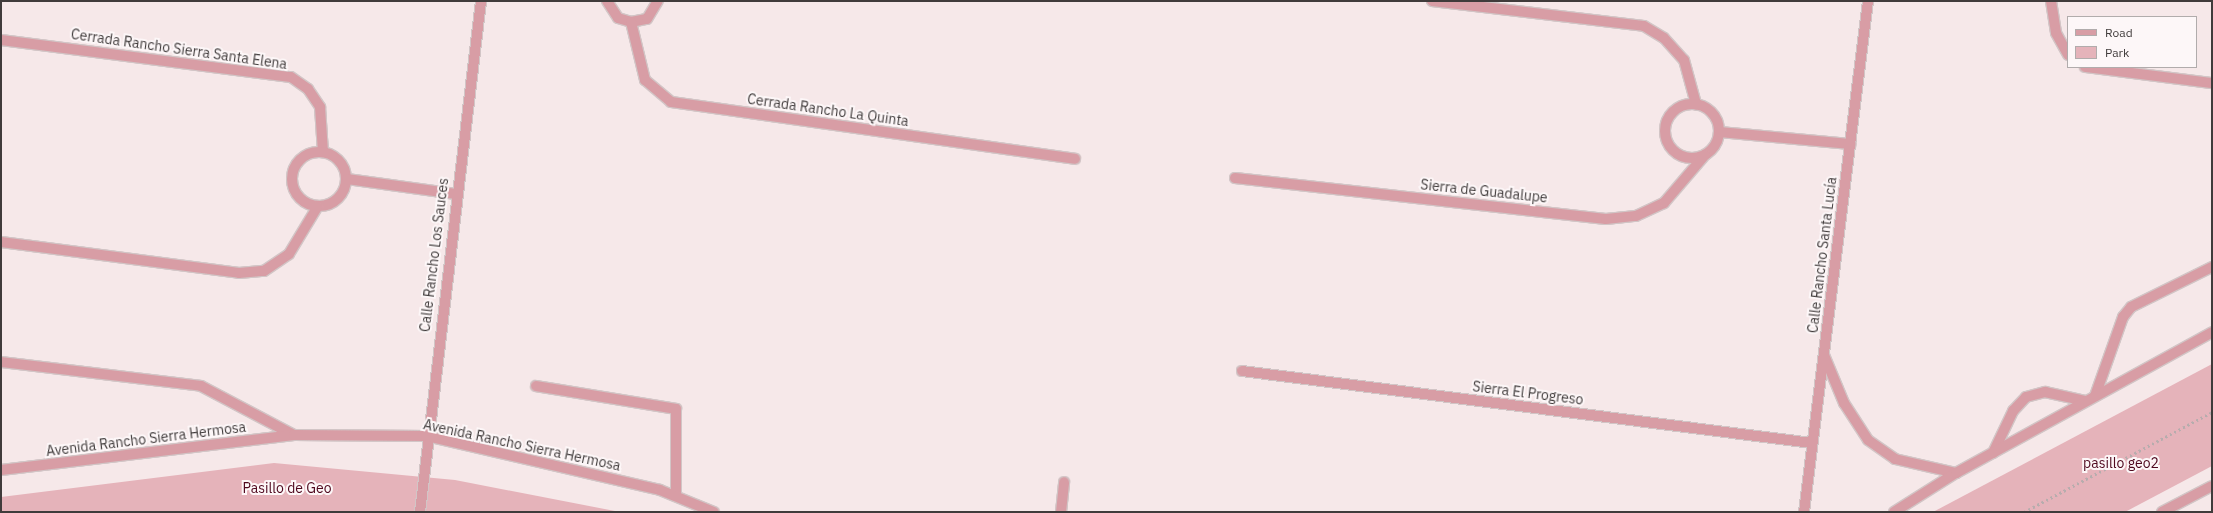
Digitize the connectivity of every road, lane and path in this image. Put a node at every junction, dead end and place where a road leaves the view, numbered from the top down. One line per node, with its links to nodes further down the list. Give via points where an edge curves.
1 (480, 1): 20 (street, Calle Rancho Los Sauces)
2 (607, 1): 7 (street, via 618,18)
3 (658, 1): 7 (street, via 647,19)
4 (1432, 1): 12 (street, via 1644,26 1664,38 1684,60)
5 (1868, 1): 14 (street, Calle Rancho Santa Lucía)
6 (2051, 1): 9 (street, via 2056,33)
7 (631, 22): 17 (street, Cerrada Rancho La Quinta, via 645,80 671,102)
8 (1, 40): 15 (street, Cerrada Rancho Sierra Santa Elena, via 291,77 308,89 320,107)
9 (2067, 53)
10 (2093, 68): 11 (street)
11 (2212, 83)
12 (1696, 104): 13 (street, via 1708,109 1716,119); 16 (street, via 1683,106 1672,113 1666,123 1666,136 1671,148 1680,156 1693,158)
13 (1719, 132): 14 (street); 16 (street, Sierra de Guadalupe, via 1718,141)
14 (1850, 144): 25 (street, Calle Rancho Santa Lucía)
15 (323, 152): 19 (street, via 337,158); 21 (street, via 304,157 296,165 293,178 298,196)
16 (1705, 155): 18 (street, Sierra de Guadalupe, via 1664,203 1636,216 1606,219)
17 (1075, 159)
18 (1235, 178)
19 (347, 180): 20 (street); 21 (street, via 343,193 332,203)
20 (456, 194): 32 (street, Calle Rancho Los Sauces)
21 (318, 206): 22 (street, via 289,254 264,271 239,273)
22 (1, 242)
23 (2212, 267): 29 (street, via 2131,307 2122,317)
24 (2212, 332): 29 (street)
25 (1824, 355): 33 (street, Calle Rancho Santa Lucía); 36 (street, via 1844,403 1868,440 1895,459)
26 (1, 362): 31 (street, Avenida Rancho Sierra Hermosa, via 201,386)
27 (1242, 371): 33 (street, Sierra El Progreso)
28 (536, 386): 39 (street, via 676,409)
29 (2090, 399): 34 (street); 34 (street, via 2045,392 2026,397 2013,411)
30 (2212, 412): 45 (path)
31 (294, 435): 32 (street, Avenida Rancho Sierra Hermosa); 35 (street, Avenida Rancho Sierra Hermosa)
32 (426, 436): 39 (street, Avenida Rancho Sierra Hermosa); 40 (street, Calle Rancho Los Sauces)
33 (1812, 443): 43 (street, Calle Rancho Santa Lucía)
34 (1993, 453): 36 (street)
35 (1, 470)
36 (1956, 473): 44 (street)
37 (1064, 482): 42 (street)
38 (2212, 486): 46 (street)
39 (676, 496): 41 (street, Avenida Rancho Sierra Hermosa)
40 (420, 512)
41 (714, 512)
42 (1061, 512)
43 (1804, 512)
44 (1894, 512)
45 (2024, 512)
46 (2162, 512)

